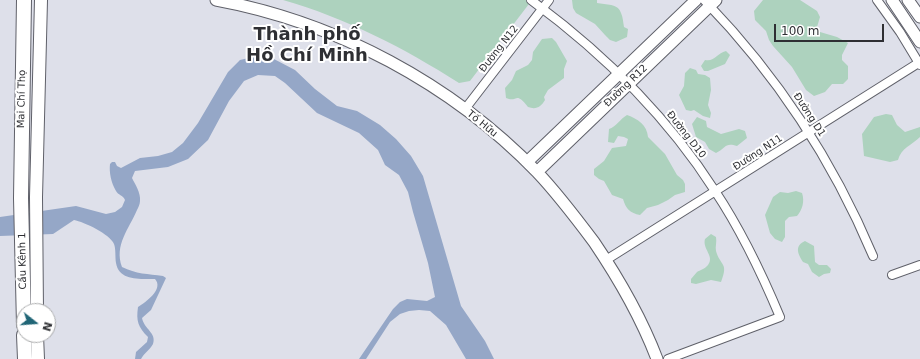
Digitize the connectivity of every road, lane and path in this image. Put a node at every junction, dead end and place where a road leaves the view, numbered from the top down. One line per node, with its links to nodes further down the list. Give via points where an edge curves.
1 (24, 0): 23 (highway, Mai Chí Thọ)
2 (41, 0): 22 (main road, Mai Chí Thọ)
3 (216, 0): 17 (main road, Tố Hữu, via 283,17 336,35 408,71)
4 (531, 0): 11 (street, Đường D10)
5 (549, 0): 11 (street, Đường N12)
6 (696, 0): 15 (main road, Đường R12)
7 (877, 0): 14 (street)
8 (892, 0): 13 (main road)
9 (908, 0): 12 (main road)
10 (710, 2): 16 (main road, Đường R12); 18 (street, Đường D1, via 763,67)
11 (542, 9): 15 (street, Đường D10); 17 (street, Đường N12)
12 (920, 17)
13 (920, 42)
14 (920, 63): 18 (street, Đường N11)
15 (619, 74): 16 (street, Đường D10); 19 (main road, Đường R12)
16 (629, 84): 20 (main road, Đường R12); 21 (street, Đường D10, via 679,140)
17 (465, 109): 19 (main road, Tố Hữu)
18 (808, 132): 21 (street, Đường N11); 24 (street, Đường D1, via 848,202)
19 (527, 162): 20 (main road, Tố Hữu)
20 (537, 172): 25 (main road, Tố Hữu, via 579,222)
21 (716, 191): 25 (street, Đường N11); 35 (street, Đường D10, via 749,250 780,317)
22 (36, 197): 29 (main road, Cầu Kênh 1)
23 (21, 198): 28 (highway, Cầu Kênh 1)
24 (873, 256)
25 (606, 260): 34 (main road, Tố Hữu, via 637,312)
26 (920, 265): 27 (street)
27 (892, 275)
28 (24, 303)
29 (37, 303)
30 (24, 343): 32 (highway)
31 (37, 343): 33 (main road)
32 (25, 359)
33 (38, 359)
34 (657, 359)
35 (668, 359)

